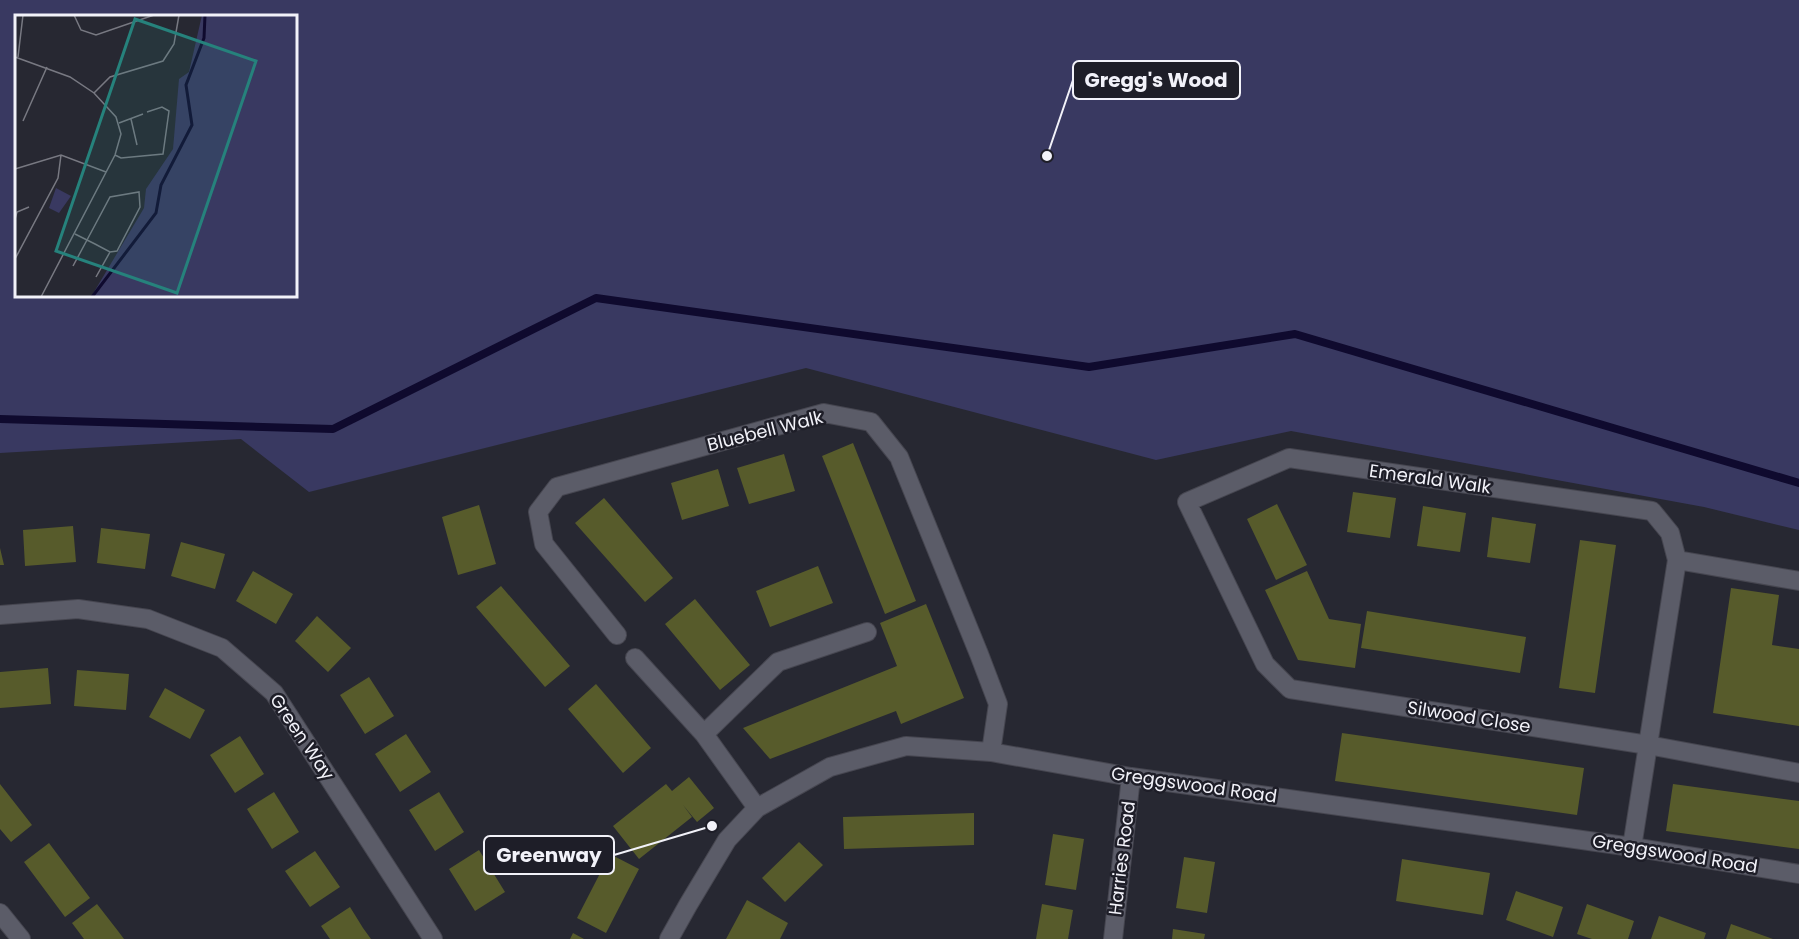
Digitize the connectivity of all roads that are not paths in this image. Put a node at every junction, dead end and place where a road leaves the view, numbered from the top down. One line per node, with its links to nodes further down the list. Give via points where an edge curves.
1 (1677, 560): 2 (street); 7 (street, Emerald Walk, via 1671,533 1652,511 1289,458 1187,502 1265,664); 9 (street, Emerald Walk)
2 (1799, 581)
3 (0, 615): 18 (street, Green Way, via 78,609 148,619 222,648 274,693)
4 (867, 632): 8 (street, via 778,662)
5 (616, 635): 10 (street, Bluebell Walk, via 544,544 538,512 557,487 824,413 871,422 899,457 998,704)
6 (635, 658): 8 (street)
7 (1290, 689): 9 (street, Silwood Close)
8 (704, 734): 13 (street)
9 (1648, 745): 11 (street, Silwood Close); 14 (street)
10 (991, 752): 12 (street, Greggswood Road); 13 (street, Greggswood Road, via 906,746 830,767)
11 (1799, 772)
12 (1131, 777): 14 (street, Greggswood Road); 20 (street, Harries Road)
13 (757, 808): 19 (street, Greggswood Road, via 727,840)
14 (1632, 846): 15 (street, Greggswood Road)
15 (1799, 874)
16 (0, 912): 17 (street)
17 (21, 939)
18 (433, 939)
19 (669, 939)
20 (1113, 939)

